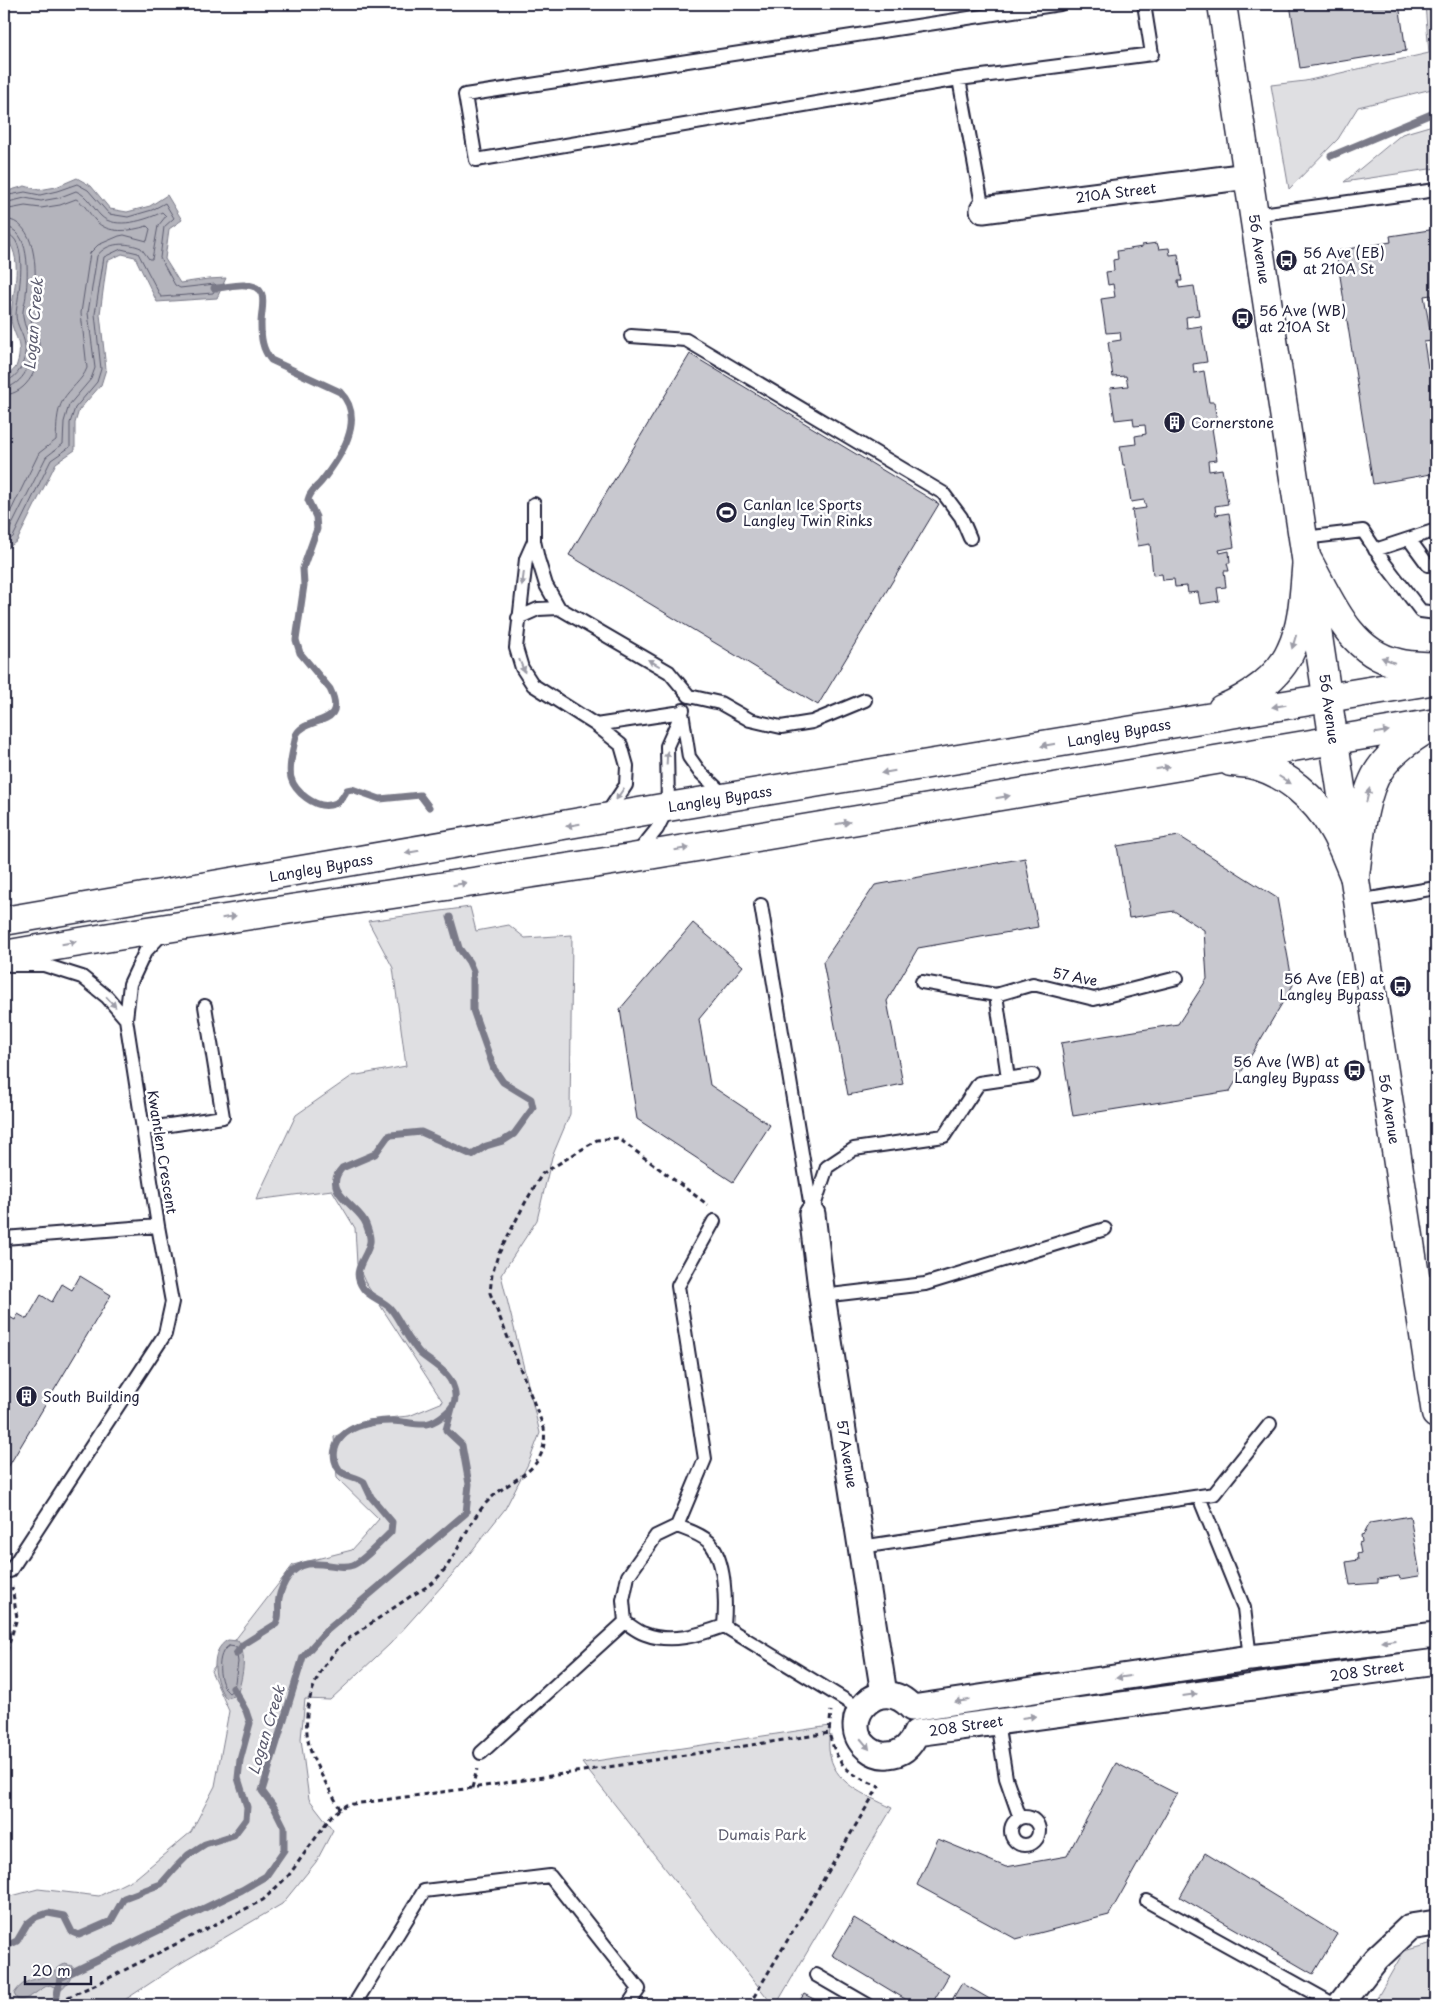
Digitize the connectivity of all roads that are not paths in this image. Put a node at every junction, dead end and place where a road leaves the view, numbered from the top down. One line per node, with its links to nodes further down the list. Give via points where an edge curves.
1 (1060, 4): 4 (lane, via 465,95 476,160)
2 (1144, 4): 4 (lane, via 1152,54)
3 (1222, 4): 5 (main road, 56 Avenue)
4 (959, 80): 7 (lane)
5 (1248, 176): 7 (street, 210A Street); 8 (main road, 56 Avenue)
6 (1436, 190): 8 (lane)
7 (984, 210)
8 (1254, 215): 15 (main road, 56 Avenue)
9 (631, 336): 12 (lane, via 686,340 944,493 961,517)
10 (534, 504): 14 (lane)
11 (1435, 532): 13 (lane)
12 (970, 538)
13 (1409, 539): 16 (lane); 17 (lane)
14 (534, 541): 18 (lane, via 546,586); 20 (lane, one-way to 20, via 526,558)
15 (1305, 549): 16 (lane, via 1364,531); 21 (main road, one-way to 15, via 1396,663 1371,652 1353,636 1341,621); 24 (main road, 56 Avenue); 27 (main road, one-way to 27, via 1300,624 1291,651 1278,671 1258,688 1234,704)
16 (1375, 550): 19 (lane, via 1421,611)
17 (1428, 565)
18 (559, 608): 20 (lane, via 538,609); 23 (lane, one-way to 18, via 669,672)
19 (1436, 613)
20 (518, 618): 29 (lane, one-way to 29, via 516,648 532,685)
21 (1436, 667)
22 (1436, 680): 24 (main road, Langley Bypass)
23 (689, 696): 25 (lane, via 720,703 750,720 780,727 812,722); 26 (lane)
24 (1327, 698): 27 (main road, Langley Bypass, one-way to 27); 30 (main road, 56 Avenue)
25 (865, 700)
26 (682, 712): 29 (lane); 32 (lane, via 689,757); 33 (lane, one-way to 26, via 667,746)
27 (1200, 719): 32 (main road, Langley Bypass, one-way to 32)
28 (1436, 723): 30 (main road, one-way to 28); 37 (main road, one-way to 28, via 1361,828 1370,787 1380,768 1405,742)
29 (596, 725): 34 (lane, one-way to 34, via 621,745 627,766 626,785)
30 (1334, 739): 31 (main road); 37 (main road, 56 Avenue)
31 (1205, 760): 35 (main road, one-way to 31, via 991,799); 37 (main road, one-way to 37, via 1250,764 1272,772 1296,787 1321,810 1334,830)
32 (727, 798): 33 (main road, Langley Bypass)
33 (668, 807): 34 (main road, Langley Bypass); 35 (lane, via 657,829)
34 (603, 820): 39 (main road, Langley Bypass, one-way to 39)
35 (634, 857): 40 (main road, one-way to 35)
36 (1436, 888): 37 (lane)
37 (1356, 889): 56 (main road, 56 Avenue)
38 (761, 905): 51 (lane)
39 (4, 921)
40 (170, 926): 41 (main road, one-way to 40); 47 (lane, Kwantlen Crescent, via 145,952 130,984)
41 (4, 954)
42 (4, 964): 47 (lane, one-way to 47, via 44,965 82,977)
43 (1177, 978): 45 (lane, 57 Ave, via 1094,999 1033,984)
44 (922, 982): 45 (lane, 57 Ave)
45 (996, 995): 49 (lane)
46 (205, 1006): 50 (lane, via 223,1117)
47 (126, 1019): 50 (lane, Kwantlen Crescent)
48 (1033, 1075): 49 (lane)
49 (1008, 1078): 51 (lane, via 979,1083 944,1136 854,1149 827,1167)
50 (143, 1129): 53 (lane, Kwantlen Crescent)
51 (812, 1214): 57 (street, 57 Avenue)
52 (714, 1221): 61 (lane, via 678,1286 705,1459)
53 (158, 1226): 55 (lane, Kwantlen Crescent); 63 (lane, via 172,1302 165,1334)
54 (1105, 1229): 57 (lane, via 925,1284)
55 (4, 1238)
56 (1426, 1282): 58 (main road, 56 Avenue)
57 (822, 1296): 62 (street, 57 Avenue)
58 (1436, 1414)
59 (1270, 1424): 60 (lane, via 1214,1494)
60 (1200, 1497): 62 (lane); 67 (lane, via 1244,1608)
61 (677, 1526): 64 (lane, via 656,1536 628,1576); 65 (lane, via 709,1542 720,1562 726,1598)
62 (861, 1547): 69 (street, 57 Avenue)
63 (10, 1571)
64 (625, 1622): 65 (lane, via 644,1634 664,1639 698,1635); 72 (lane)
65 (724, 1626): 70 (lane)
66 (1436, 1635): 67 (street, 208 Street, one-way to 67)
67 (1250, 1658): 69 (street, 208 Street, one-way to 69, via 912,1708 901,1697)
68 (1436, 1662): 71 (street, 208 Street, one-way to 68)
69 (884, 1694): 70 (street, via 871,1698)
70 (860, 1709): 71 (street, 208 Street, one-way to 71, via 856,1727 858,1736 869,1749 883,1755 904,1750 916,1732)
71 (997, 1722): 73 (lane, via 1006,1778)
72 (481, 1753)
73 (1020, 1818)
74 (1147, 1901): 80 (lane)
75 (1436, 1923): 81 (street, via 1410,1927 1376,1959)
76 (816, 1975): 79 (lane)
77 (354, 2005): 78 (lane, via 424,1891 550,1876 639,1989)
78 (628, 2005)
79 (868, 2005)
80 (1335, 2005)
81 (1340, 2005)

